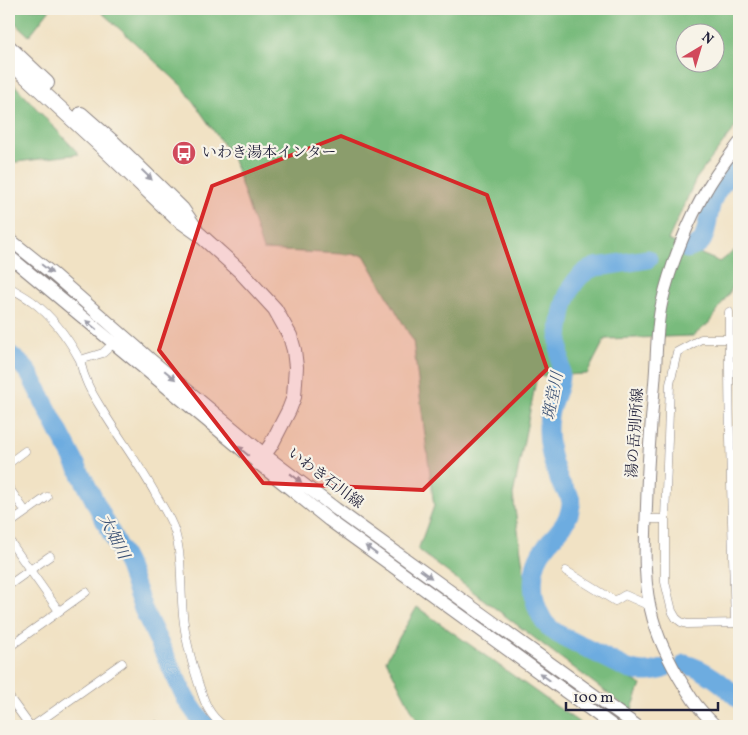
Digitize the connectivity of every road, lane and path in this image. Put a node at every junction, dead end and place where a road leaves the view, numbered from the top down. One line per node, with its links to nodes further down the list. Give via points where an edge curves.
1 (9, 46): 4 (highway, one-way to 4, via 182,209)
2 (9, 61): 4 (highway, via 175,217)
3 (739, 143): 20 (main road, 湯の岳別所線, via 698,205 662,300 657,327)
4 (199, 234): 15 (highway, via 275,309 294,350 294,396)
5 (9, 239): 9 (main road, いわき石川線, one-way to 9, via 54,275)
6 (9, 256): 9 (main road, いわき石川線, one-way to 6)
7 (9, 288): 11 (street, via 41,309)
8 (729, 312): 10 (street)
9 (118, 339): 11 (street, via 103,353); 15 (main road, いわき石川線)
10 (729, 339): 12 (street); 21 (street, via 701,339 677,352 670,384)
11 (80, 360): 36 (street, via 87,385 170,518 180,554 183,614 190,660 209,712)
12 (729, 365): 13 (street); 31 (street)
13 (739, 366)
14 (25, 451): 16 (street)
15 (262, 459): 37 (main road, いわき石川線, one-way to 15, via 329,520); 38 (main road, いわき石川線, one-way to 38)
16 (9, 463)
17 (9, 488): 19 (street)
18 (47, 497): 19 (street)
19 (26, 512): 22 (street)
20 (647, 519): 21 (street); 29 (main road, 湯の岳別所線, via 646,567)
21 (664, 519): 31 (street, via 665,582 676,618 688,624)
22 (9, 524)
23 (9, 540): 25 (street)
24 (50, 556): 25 (street)
25 (30, 570): 27 (street); 30 (street)
26 (566, 571): 29 (street, via 615,601 626,595)
27 (9, 585)
28 (86, 592): 30 (street)
29 (650, 606): 39 (main road, 湯の岳別所線, via 674,669 694,701)
30 (60, 611): 32 (street)
31 (737, 623)
32 (9, 647)
33 (122, 663): 35 (street)
34 (9, 697): 35 (street)
35 (31, 726)
36 (224, 726)
37 (613, 726)
38 (637, 726)
39 (716, 726)

